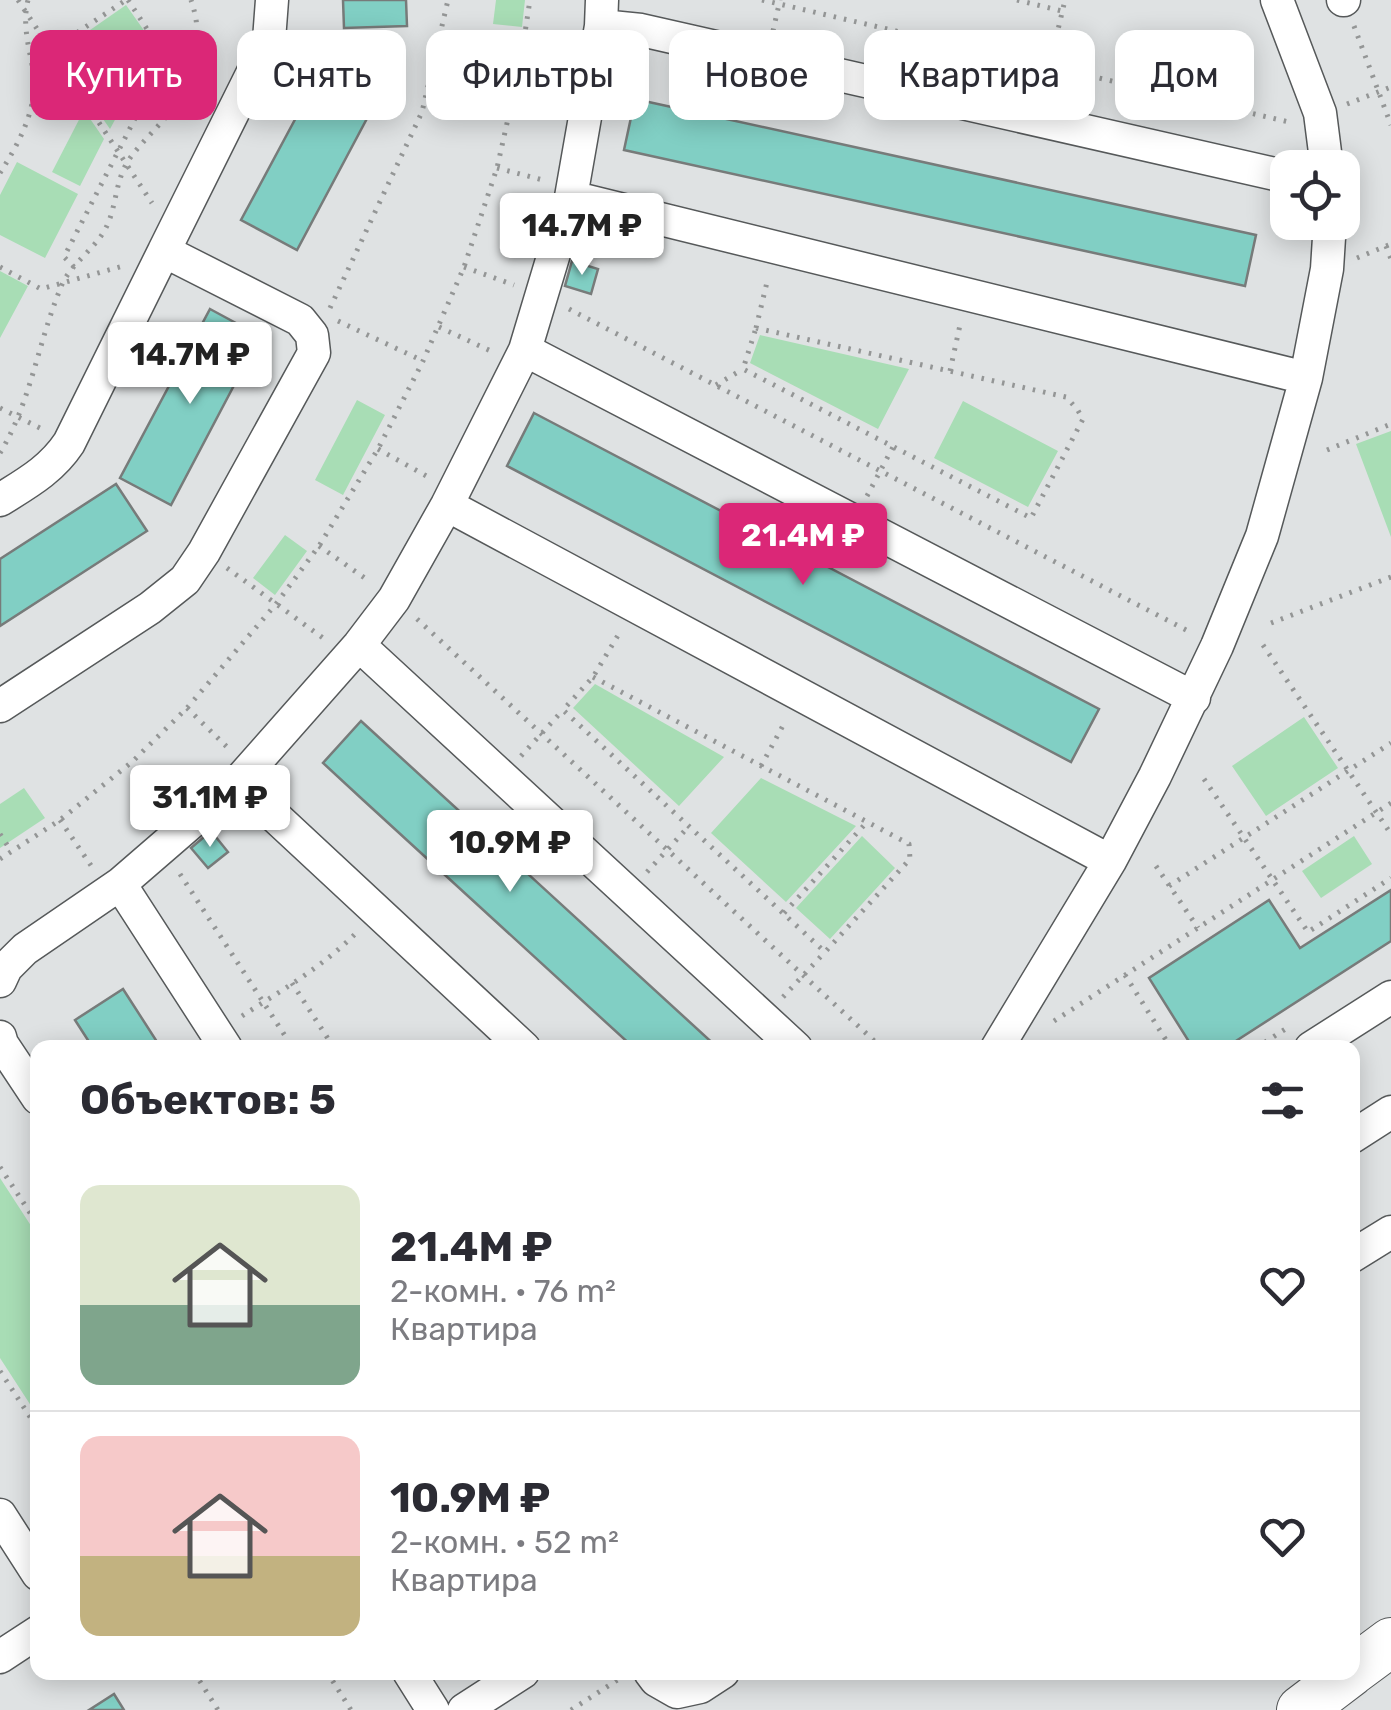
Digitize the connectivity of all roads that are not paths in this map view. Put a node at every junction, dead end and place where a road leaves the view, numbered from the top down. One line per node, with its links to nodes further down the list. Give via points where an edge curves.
1 (272, 0): 8 (street, via 269,40)
2 (1276, 0): 4 (street, via 1320,114)
3 (602, 13): 5 (street, via 641,30); 6 (street)
4 (1325, 150)
5 (1270, 173)
6 (572, 192): 9 (street); 10 (street)
7 (1329, 240): 10 (street)
8 (158, 264): 12 (street, via 58,460); 15 (street, via 300,320 314,353 186,580)
9 (522, 357): 11 (street); 14 (street)
10 (1306, 378): 14 (street, via 1262,536)
11 (451, 499): 13 (street, via 394,598); 17 (street, via 636,607)
12 (0, 500)
13 (354, 651): 16 (street); 24 (street, via 502,776)
14 (1194, 698): 17 (street)
15 (0, 706)
16 (244, 775): 18 (street); 23 (street)
17 (1110, 861): 25 (street)
18 (114, 888): 19 (street, via 25,949); 22 (street)
19 (0, 981)
20 (1391, 997): 26 (street)
21 (0, 1037): 27 (street)
22 (221, 1040)
23 (515, 1040)
24 (787, 1040)
25 (1003, 1040)
26 (1324, 1040)
27 (30, 1086)
28 (1391, 1112): 29 (street)
29 (1360, 1132)
30 (1391, 1232): 31 (street)
31 (1360, 1251)
32 (0, 1516): 33 (street)
33 (30, 1562)
34 (30, 1637): 36 (street)
35 (1391, 1642): 37 (highway)
36 (0, 1658)
37 (1360, 1666)
38 (413, 1680): 44 (street)
39 (513, 1680): 43 (street)
40 (656, 1680): 41 (street, via 677,1692)
41 (712, 1680)
42 (1341, 1680): 45 (highway)
43 (481, 1705)
44 (433, 1710)
45 (1301, 1710)

